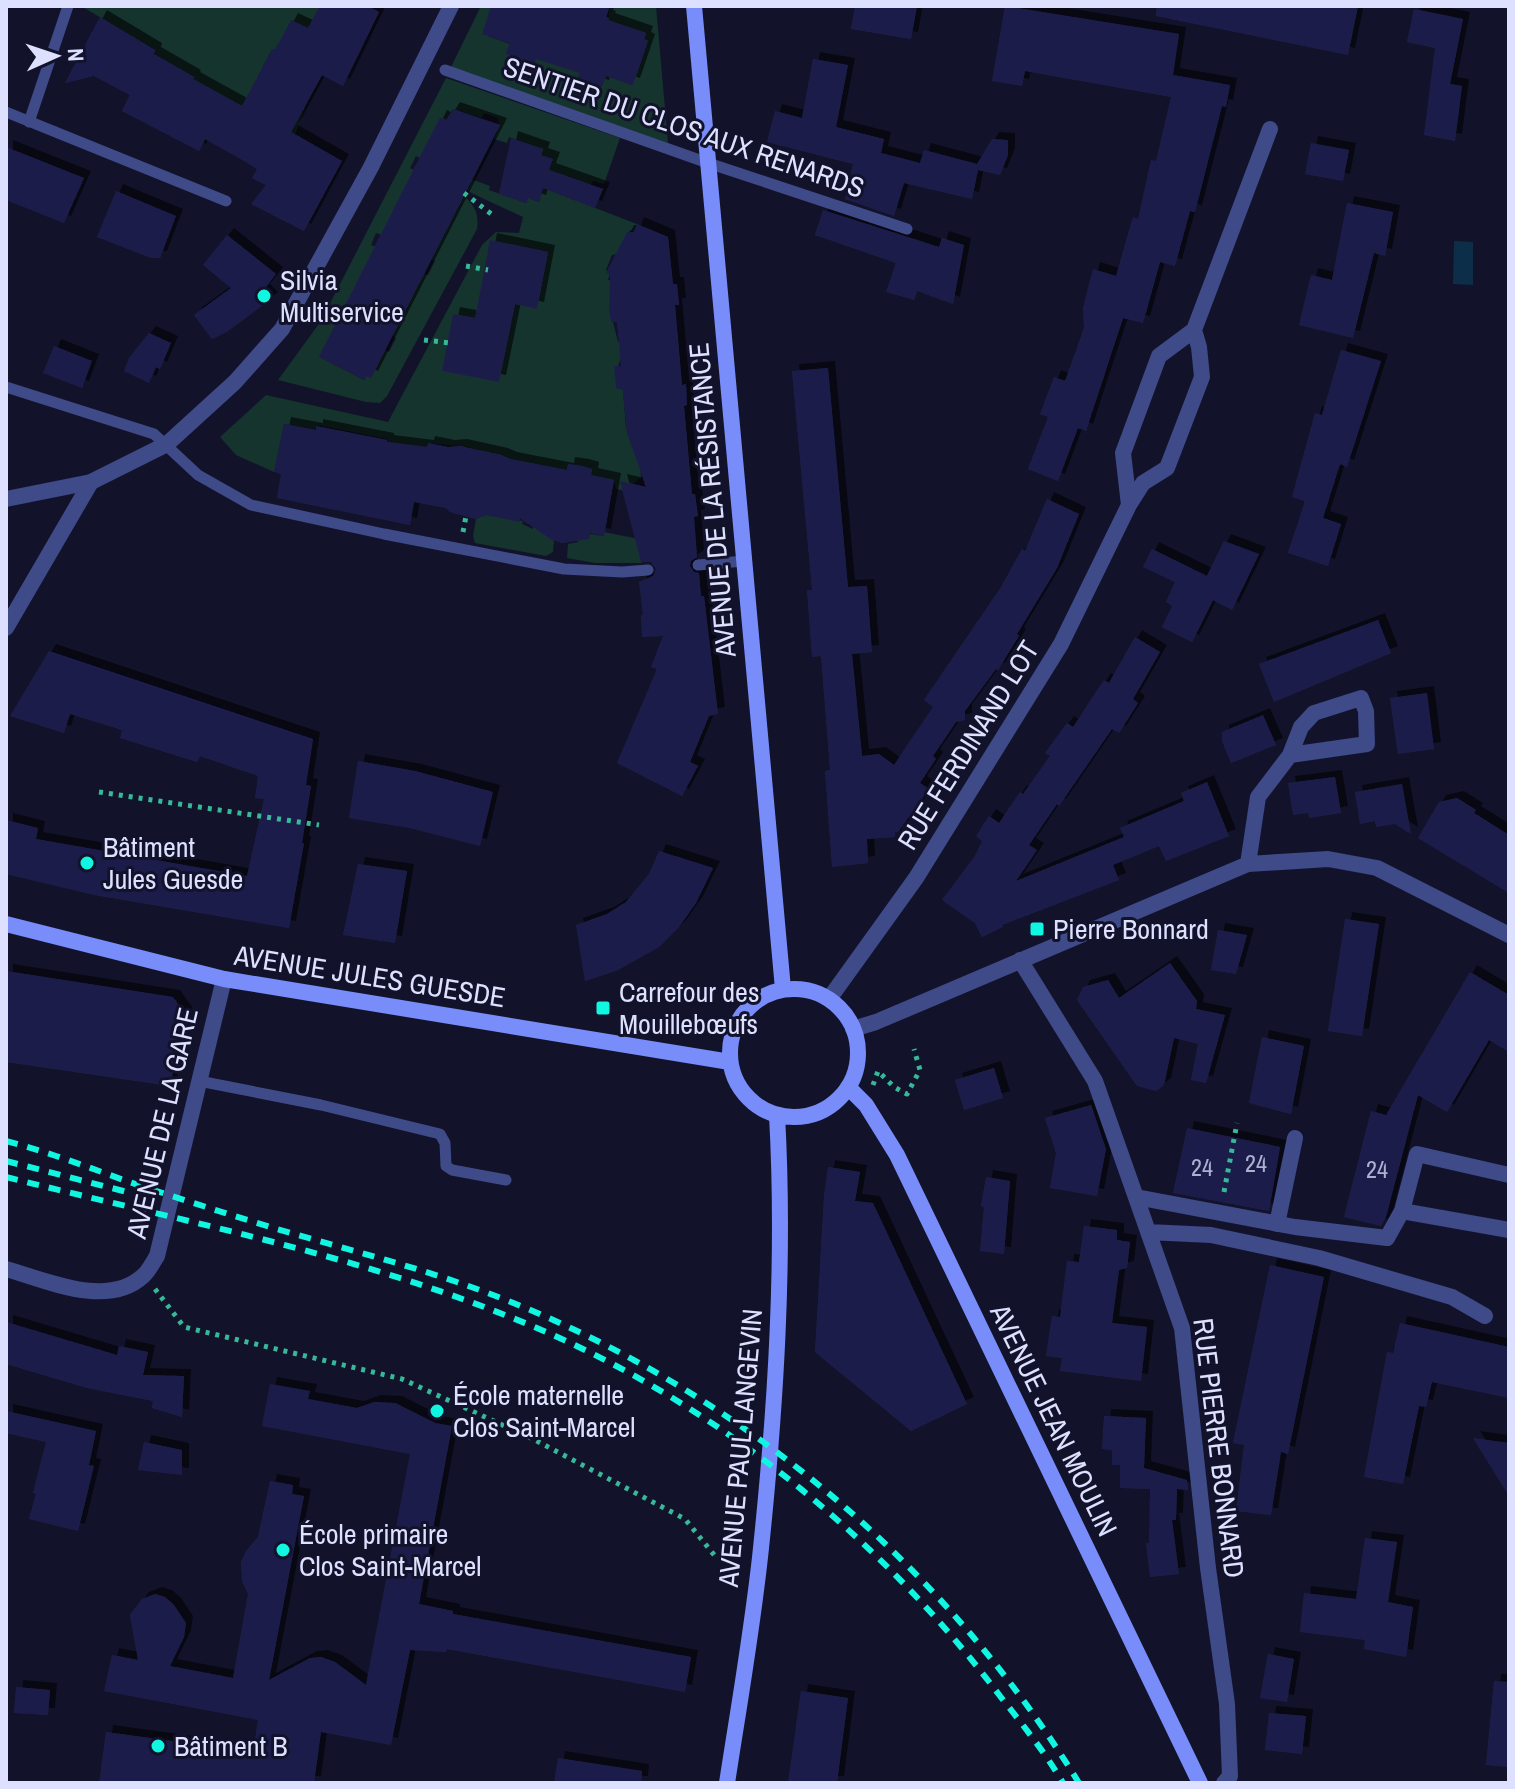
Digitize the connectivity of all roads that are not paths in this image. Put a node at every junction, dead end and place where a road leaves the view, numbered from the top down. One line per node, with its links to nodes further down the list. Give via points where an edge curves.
1 (68, 6): 6 (lane)
2 (451, 6): 13 (street, via 282,329 226,392)
3 (694, 6): 8 (main road, AVENUE DE LA RÉSISTANCE)
4 (445, 70): 8 (lane, SENTIER DU CLOS AUX RENARDS)
5 (6, 112): 6 (lane)
6 (29, 122): 9 (lane)
7 (1270, 129): 11 (street)
8 (708, 163): 10 (lane, SENTIER DU CLOS AUX RENARDS); 17 (main road, AVENUE DE LA RÉSISTANCE)
9 (226, 201)
10 (907, 229)
11 (1194, 330): 16 (street, via 1159,356 1154,369 1123,453); 16 (street, RUE FERDINAND LOT, via 1202,377 1167,468 1143,483)
12 (6, 387): 13 (lane, via 154,434)
13 (167, 444): 14 (street); 19 (lane, via 198,475 251,505 564,569)
14 (91, 482): 15 (street); 20 (street)
15 (6, 499)
16 (1129, 505): 28 (street, RUE FERDINAND LOT, via 1061,644 916,878)
17 (744, 561): 18 (lane); 27 (main road, AVENUE DE LA RÉSISTANCE)
18 (698, 565)
19 (648, 570)
20 (6, 628)
21 (1290, 755): 21 (street, via 1301,727 1314,713 1361,698 1367,744); 22 (street, via 1258,797)
22 (1248, 864): 24 (street, via 1328,859 1377,868); 25 (street)
23 (6, 924): 26 (main road, AVENUE JULES GUESDE)
24 (1509, 935)
25 (1020, 960): 29 (street); 37 (street, RUE PIERRE BONNARD, via 1095,1081)
26 (224, 979): 30 (main road, AVENUE JULES GUESDE); 31 (street, AVENUE DE LA GARE)
27 (783, 989): 28 (main road); 30 (main road, via 765,995 737,1023)
28 (829, 999): 29 (main road)
29 (853, 1029): 32 (main road, via 858,1048)
30 (730, 1062): 33 (main road, via 745,1096)
31 (199, 1081): 36 (lane, via 440,1134 446,1166); 42 (street, AVENUE DE LA GARE, via 157,1256 144,1276 125,1287 101,1291)
32 (848, 1087): 33 (main road, via 818,1113); 45 (main road, AVENUE JEAN MOULIN, via 866,1105 904,1169)
33 (777, 1115): 44 (main road, AVENUE PAUL LANGEVIN, via 777,1358 761,1550)
34 (1295, 1138): 39 (street)
35 (1509, 1175): 38 (street, via 1417,1154)
36 (506, 1180)
37 (1136, 1197): 39 (street); 41 (street, RUE PIERRE BONNARD)
38 (1402, 1211): 39 (street, via 1387,1238); 40 (street)
39 (1277, 1224)
40 (1509, 1230)
41 (1148, 1232): 43 (street, via 1211,1235 1319,1258 1452,1297); 46 (street, RUE PIERRE BONNARD, via 1182,1328 1227,1704 1230,1776)
42 (6, 1269)
43 (1485, 1316)
44 (727, 1783)
45 (1200, 1783)
46 (1224, 1783)

